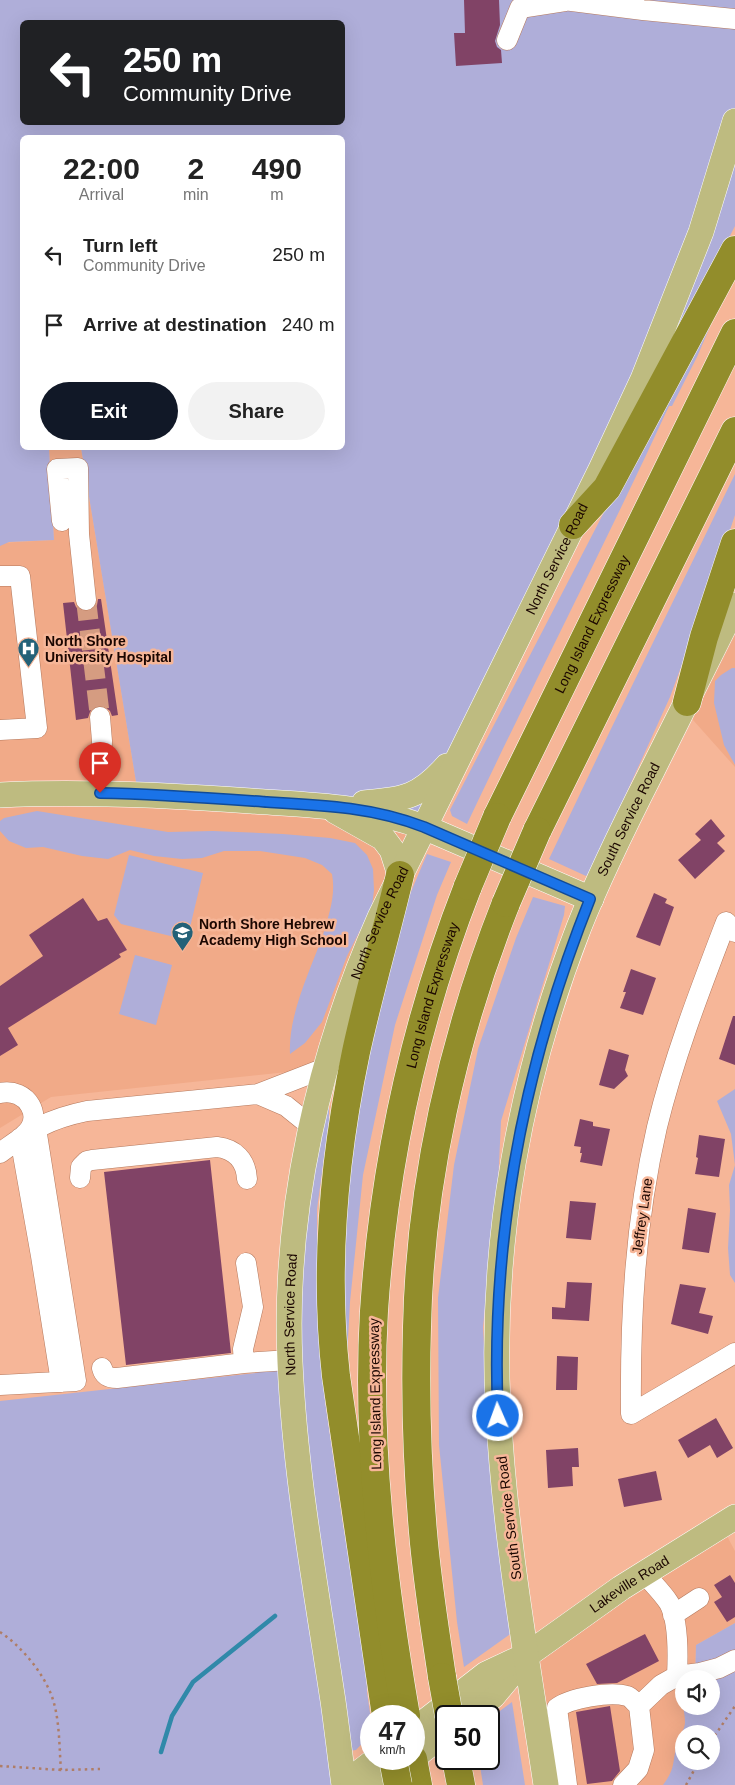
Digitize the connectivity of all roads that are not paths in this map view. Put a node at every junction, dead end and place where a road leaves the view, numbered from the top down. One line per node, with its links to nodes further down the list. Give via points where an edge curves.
1 (565, 1): 2 (street); 3 (street, via 520,8)
2 (735, 18)
3 (507, 40)
4 (735, 121): 9 (main road, North Service Road, via 701,232 664,330 622,427)
5 (735, 250): 9 (highway, via 607,488)
6 (735, 333): 49 (highway, Long Island Expressway, bridge, via 497,817 441,956 426,1006 401,1107 384,1210 374,1312 373,1416 379,1520 390,1616)
7 (735, 431): 52 (highway, bridge, via 537,831 506,903 482,966 443,1111 420,1273 416,1378 423,1534)
8 (62, 520): 12 (street, via 57,469 78,468 79,534)
9 (573, 525): 17 (main road, North Service Road)
10 (735, 543): 14 (highway, via 704,637)
11 (0, 576): 16 (street, via 20,576 36,728)
12 (86, 600)
13 (735, 605): 14 (main road, South Service Road)
14 (687, 702): 23 (main road, South Service Road)
15 (100, 717): 19 (street)
16 (0, 730)
17 (462, 750): 20 (main road, via 434,782 414,794 396,800); 21 (main road, North Service Road)
18 (1, 789): 19 (main road)
19 (100, 793): 20 (main road)
20 (326, 806): 21 (main road, via 380,813); 22 (main road, via 383,838 392,850)
21 (424, 827): 22 (main road, North Service Road); 23 (main road)
22 (400, 875): 25 (main road, North Service Road, via 360,963); 49 (highway, via 351,1076 336,1186 331,1275 336,1376)
23 (590, 899): 44 (main road, South Service Road, via 558,987 531,1079 513,1166 500,1272 497,1376 501,1456)
24 (735, 932): 35 (street, Jeffrey Lane, via 726,922 686,1028 657,1127 640,1221 633,1291 631,1414)
25 (325, 1068): 27 (street); 28 (main road, North Service Road)
26 (0, 1093): 29 (street, via 18,1094 30,1104 33,1112)
27 (258, 1094): 28 (street, via 286,1106); 29 (street, via 87,1111 61,1117)
28 (312, 1126): 36 (main road, North Service Road, via 292,1262)
29 (28, 1133): 30 (street, via 13,1141); 31 (street); 39 (street, via 41,1256 69,1382)
30 (0, 1140)
31 (0, 1154)
32 (80, 1178): 33 (street, via 81,1167 87,1161 217,1147 239,1156)
33 (247, 1179)
34 (246, 1263): 37 (street, via 252,1307 243,1349)
35 (735, 1353)
36 (290, 1360): 37 (street); 62 (main road, North Service Road, via 300,1487 334,1704)
37 (244, 1363): 38 (street, via 117,1378 108,1378)
38 (102, 1368)
39 (0, 1385)
40 (735, 1517): 41 (main road, Lakeville Road)
41 (644, 1573): 43 (street, via 669,1603); 44 (main road, Lakeville Road)
42 (700, 1598): 43 (street)
43 (673, 1615): 46 (street)
44 (527, 1655): 53 (main road, Lakeville Road, via 493,1696); 55 (main road, Lakeville Road, via 486,1674); 66 (main road, South Service Road)
45 (735, 1660): 47 (street)
46 (677, 1670)
47 (711, 1670)
48 (675, 1677): 54 (street, via 661,1685)
49 (390, 1680): 50 (highway); 51 (highway, Long Island Expressway)
50 (387, 1705)
51 (401, 1705)
52 (447, 1705)
53 (481, 1705)
54 (639, 1706): 67 (street, via 628,1696 607,1695 573,1700 557,1708); 68 (street, via 644,1750 638,1769)
55 (425, 1721)
56 (435, 1741): 57 (main road)
57 (425, 1749)
58 (384, 1770): 62 (main road)
59 (396, 1770): 63 (highway, bridge)
60 (415, 1770): 64 (highway)
61 (458, 1770): 65 (highway)
62 (362, 1779)
63 (398, 1785)
64 (418, 1785)
65 (461, 1785)
66 (546, 1785)
67 (567, 1785)
68 (623, 1785)

